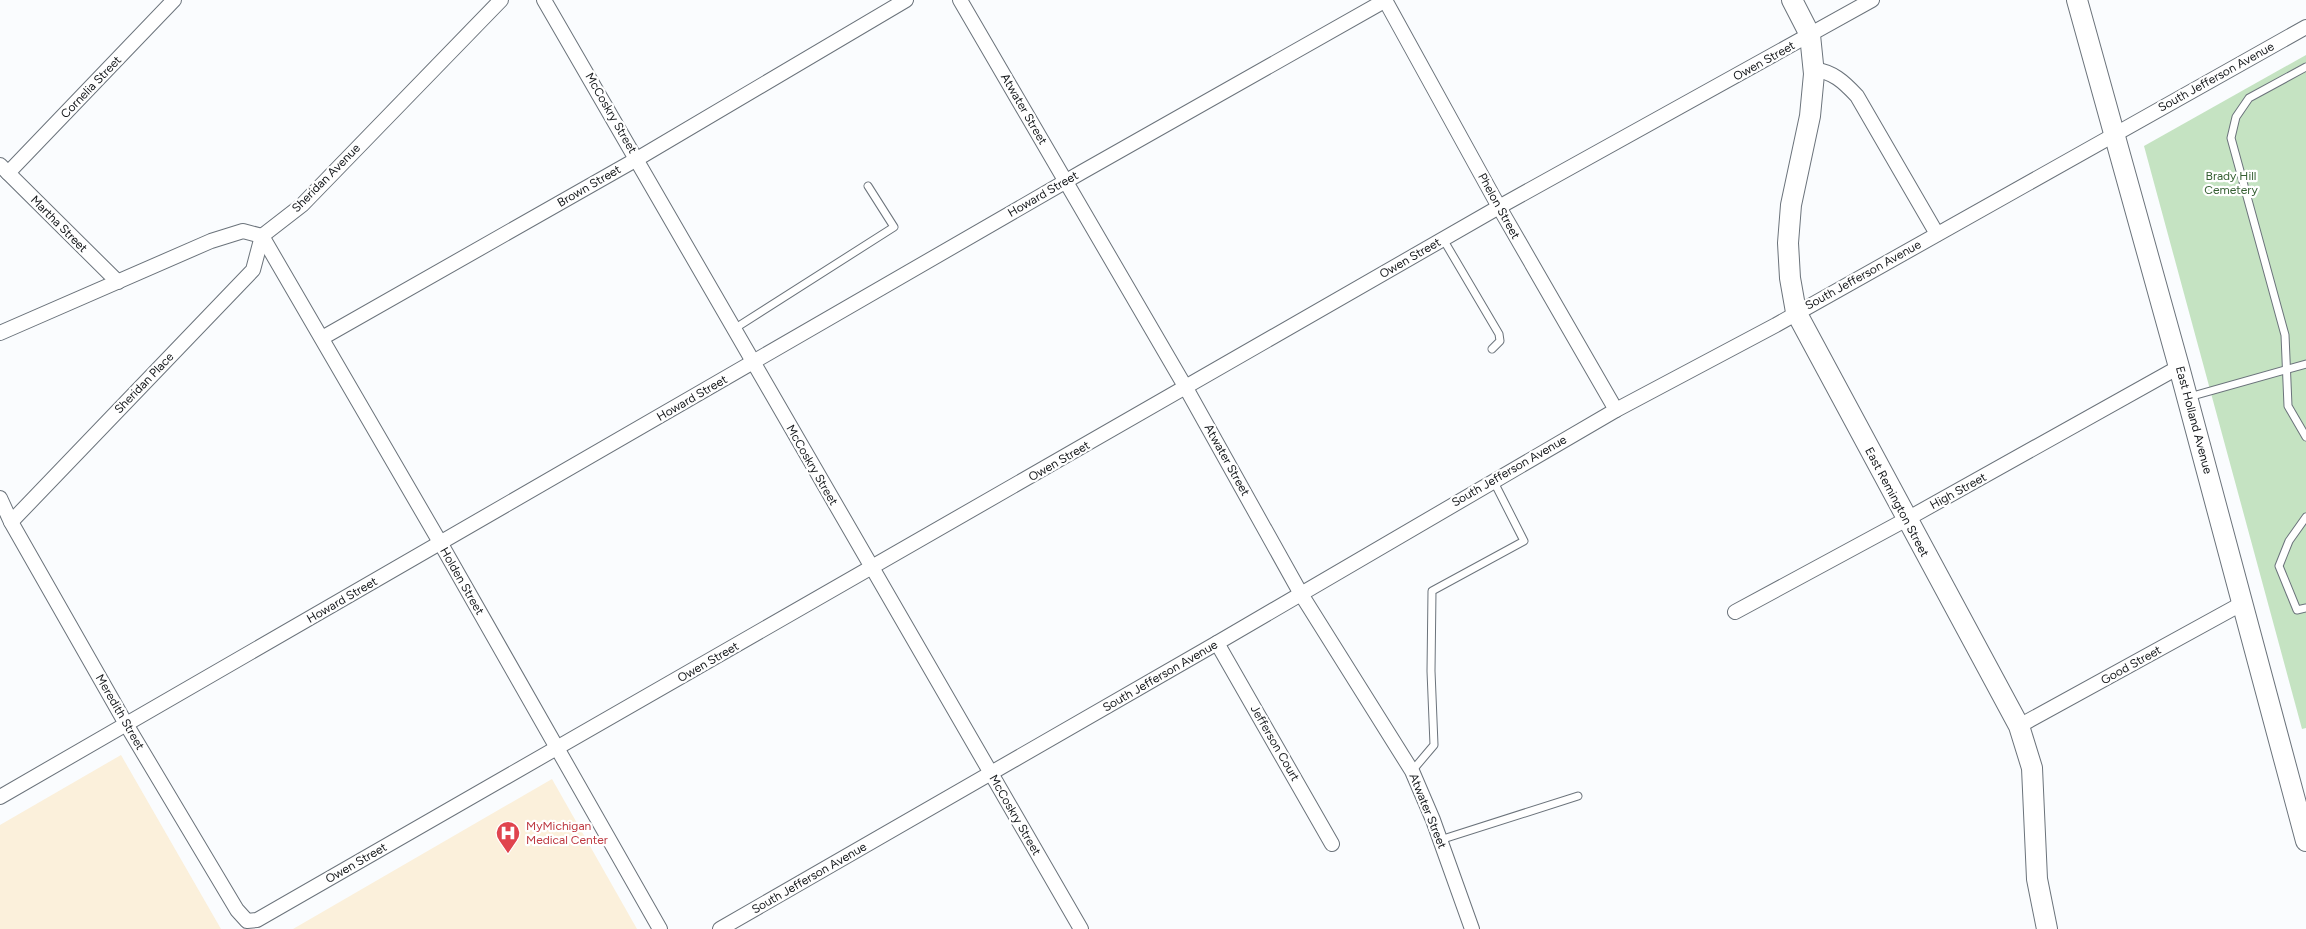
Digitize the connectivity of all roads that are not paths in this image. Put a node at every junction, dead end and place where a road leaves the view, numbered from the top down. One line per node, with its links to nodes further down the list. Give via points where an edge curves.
1 (174, 0): 16 (street, Cornelia Street)
2 (501, 0): 21 (street, Sheridan Avenue, via 302,205)
3 (544, 0): 15 (street, McCoskry Street)
4 (906, 0): 15 (street, Brown Street)
5 (960, 0): 17 (street, Atwater Street)
6 (1385, 0): 17 (street, Howard Street); 19 (street, Phelon Street)
7 (1792, 0): 11 (main road, East Remington Street)
8 (1872, 0): 11 (street, Owen Street)
9 (2077, 0): 14 (main road, East Holland Avenue)
10 (2306, 27): 14 (street, South Jefferson Avenue)
11 (1810, 36): 13 (main road, East Remington Street); 19 (street, Owen Street)
12 (2306, 67): 32 (lane, via 2249,98 2236,117 2231,138 2285,335)
13 (1813, 69): 20 (street, via 1828,71 1857,96); 24 (main road, East Remington Street, via 1810,116 1791,206 1788,244)
14 (2114, 134): 20 (street, South Jefferson Avenue); 31 (main road, East Holland Avenue)
15 (637, 159): 25 (street, McCoskry Street); 27 (street, Brown Street)
16 (4, 169): 23 (street, Martha Street)
17 (1065, 181): 29 (street, Howard Street); 33 (street, Atwater Street)
18 (868, 186): 25 (lane, via 894,227)
19 (1498, 207): 22 (street, Owen Street); 35 (street, Phelon Street)
20 (1938, 234): 24 (street, South Jefferson Avenue)
21 (262, 236): 23 (street, via 243,231 211,241); 27 (street, Holden Street); 41 (street, Sheridan Place, via 253,270)
22 (1443, 239): 28 (lane, via 1499,334 1500,341); 33 (street, Owen Street)
23 (118, 282): 26 (street)
24 (1796, 312): 35 (street, South Jefferson Avenue); 40 (main road, East Remington Street)
25 (734, 329): 29 (street, McCoskry Street)
26 (0, 333)
27 (322, 338): 42 (street, Holden Street)
28 (1492, 349)
29 (753, 363): 42 (street, Howard Street); 43 (street, McCoskry Street)
30 (2306, 364): 32 (lane)
31 (2179, 367): 34 (main road, East Holland Avenue); 40 (street, High Street)
32 (2286, 369): 34 (lane); 36 (lane, via 2288,406)
33 (1186, 388): 43 (street, Owen Street); 44 (street, Atwater Street)
34 (2187, 398): 45 (main road, East Holland Avenue)
35 (1616, 410): 37 (street, South Jefferson Avenue)
36 (2306, 437)
37 (1493, 480): 44 (street, South Jefferson Avenue); 52 (lane, via 1524,541 1432,591 1434,745)
38 (0, 498): 41 (street, Meredith Street)
39 (2306, 517): 46 (lane, via 2289,541 2279,566 2297,610)
40 (1907, 520): 47 (street, High Street); 50 (main road, East Remington Street)
41 (11, 522): 49 (street, Meredith Street)
42 (441, 544): 49 (street, Howard Street); 51 (street, Holden Street)
43 (872, 568): 51 (street, Owen Street); 53 (street, McCoskry Street)
44 (1302, 594): 48 (street, South Jefferson Avenue); 52 (street, Atwater Street)
45 (2243, 603): 50 (street, Good Street); 57 (main road, East Holland Avenue)
46 (2306, 608)
47 (1734, 612)
48 (1217, 643): 53 (street, South Jefferson Avenue); 58 (street, Jefferson Court)
49 (126, 724): 55 (street, Howard Street); 59 (street, Meredith Street)
50 (2019, 726): 64 (main road, East Remington Street, via 2032,768 2037,880)
51 (558, 748): 59 (street, Owen Street); 60 (street, Holden Street)
52 (1412, 771): 56 (street, Atwater Street)
53 (991, 773): 61 (street, South Jefferson Avenue); 62 (street, McCoskry Street)
54 (1578, 796): 56 (lane)
55 (0, 797)
56 (1440, 840): 63 (street, Atwater Street)
57 (2306, 841)
58 (1332, 844)
59 (245, 925)
60 (660, 929)
61 (720, 929)
62 (1081, 929)
63 (1472, 929)
64 (2047, 929)

